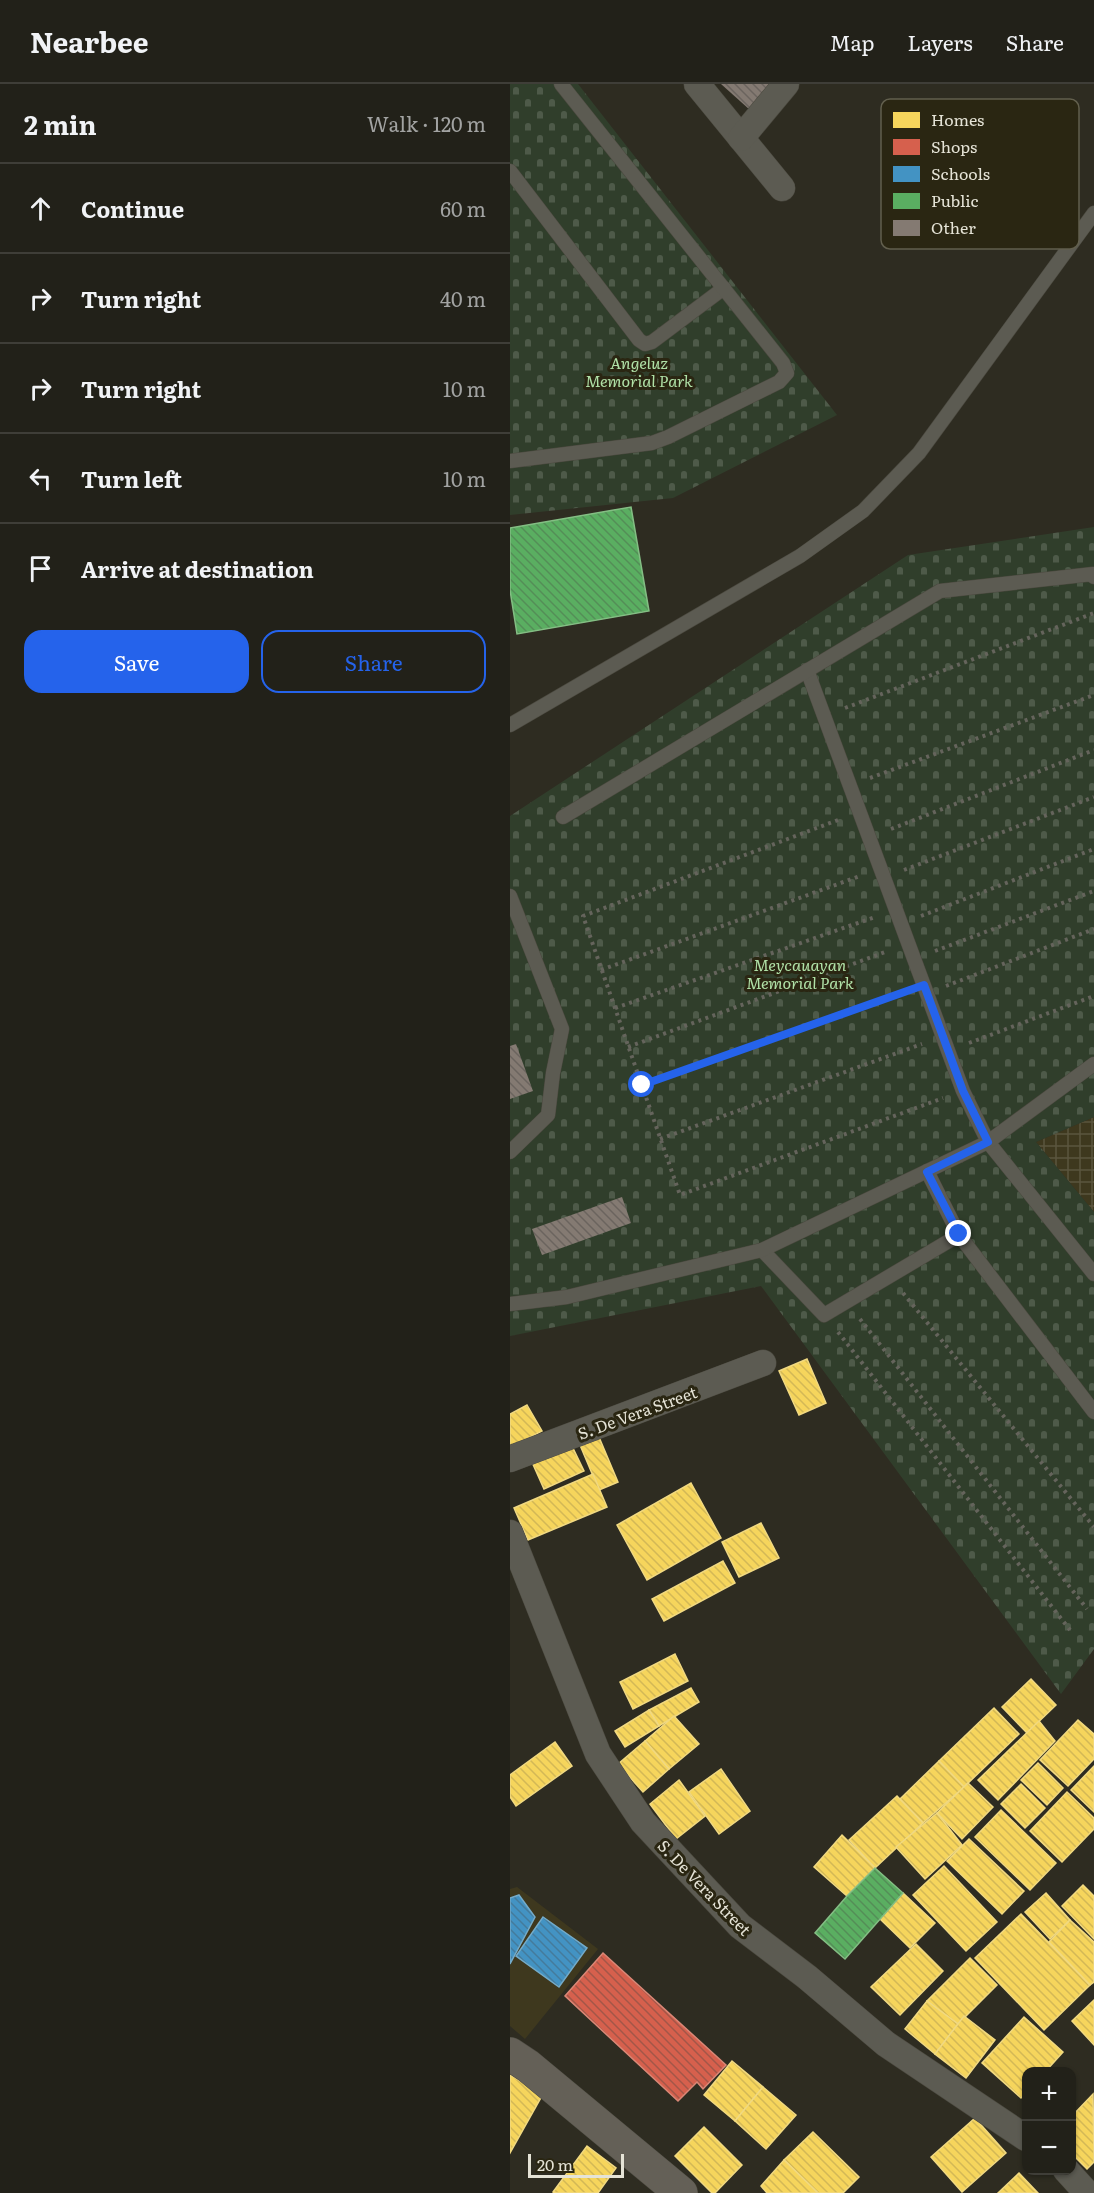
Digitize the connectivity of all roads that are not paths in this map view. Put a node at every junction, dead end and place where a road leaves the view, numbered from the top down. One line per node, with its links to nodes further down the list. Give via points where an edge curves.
1 (561, 84): 10 (lane)
2 (697, 84): 4 (street)
3 (786, 84): 4 (street)
4 (741, 138): 6 (street)
5 (510, 171): 10 (lane, via 645,344)
6 (782, 188)
7 (1094, 213): 8 (lane)
8 (1079, 234)
9 (1068, 249): 14 (lane, via 920,453 863,511 800,556)
10 (724, 288): 11 (lane, via 783,363 787,373 779,382 652,443)
11 (510, 461)
12 (1094, 577): 13 (lane, via 1093,574 940,591)
13 (807, 670): 15 (lane); 18 (lane, via 963,1091)
14 (510, 725)
15 (563, 817)
16 (510, 896): 19 (lane, via 562,1029 548,1115)
17 (1094, 1064): 18 (lane)
18 (988, 1142): 20 (lane); 23 (lane)
19 (510, 1152)
20 (927, 1172): 21 (lane); 22 (lane)
21 (959, 1234): 22 (lane, via 824,1314); 26 (lane)
22 (762, 1250): 24 (lane, via 567,1297)
23 (1094, 1274)
24 (510, 1304)
25 (763, 1363): 27 (street, S. De Vera Street)
26 (1094, 1412)
27 (510, 1459)
28 (510, 1533): 30 (street, S. De Vera Street, via 598,1754 643,1822 740,1926 886,2044)
29 (510, 2054): 32 (street)
30 (1022, 2135)
31 (1071, 2175): 33 (street)
32 (681, 2193)
33 (1087, 2193)

